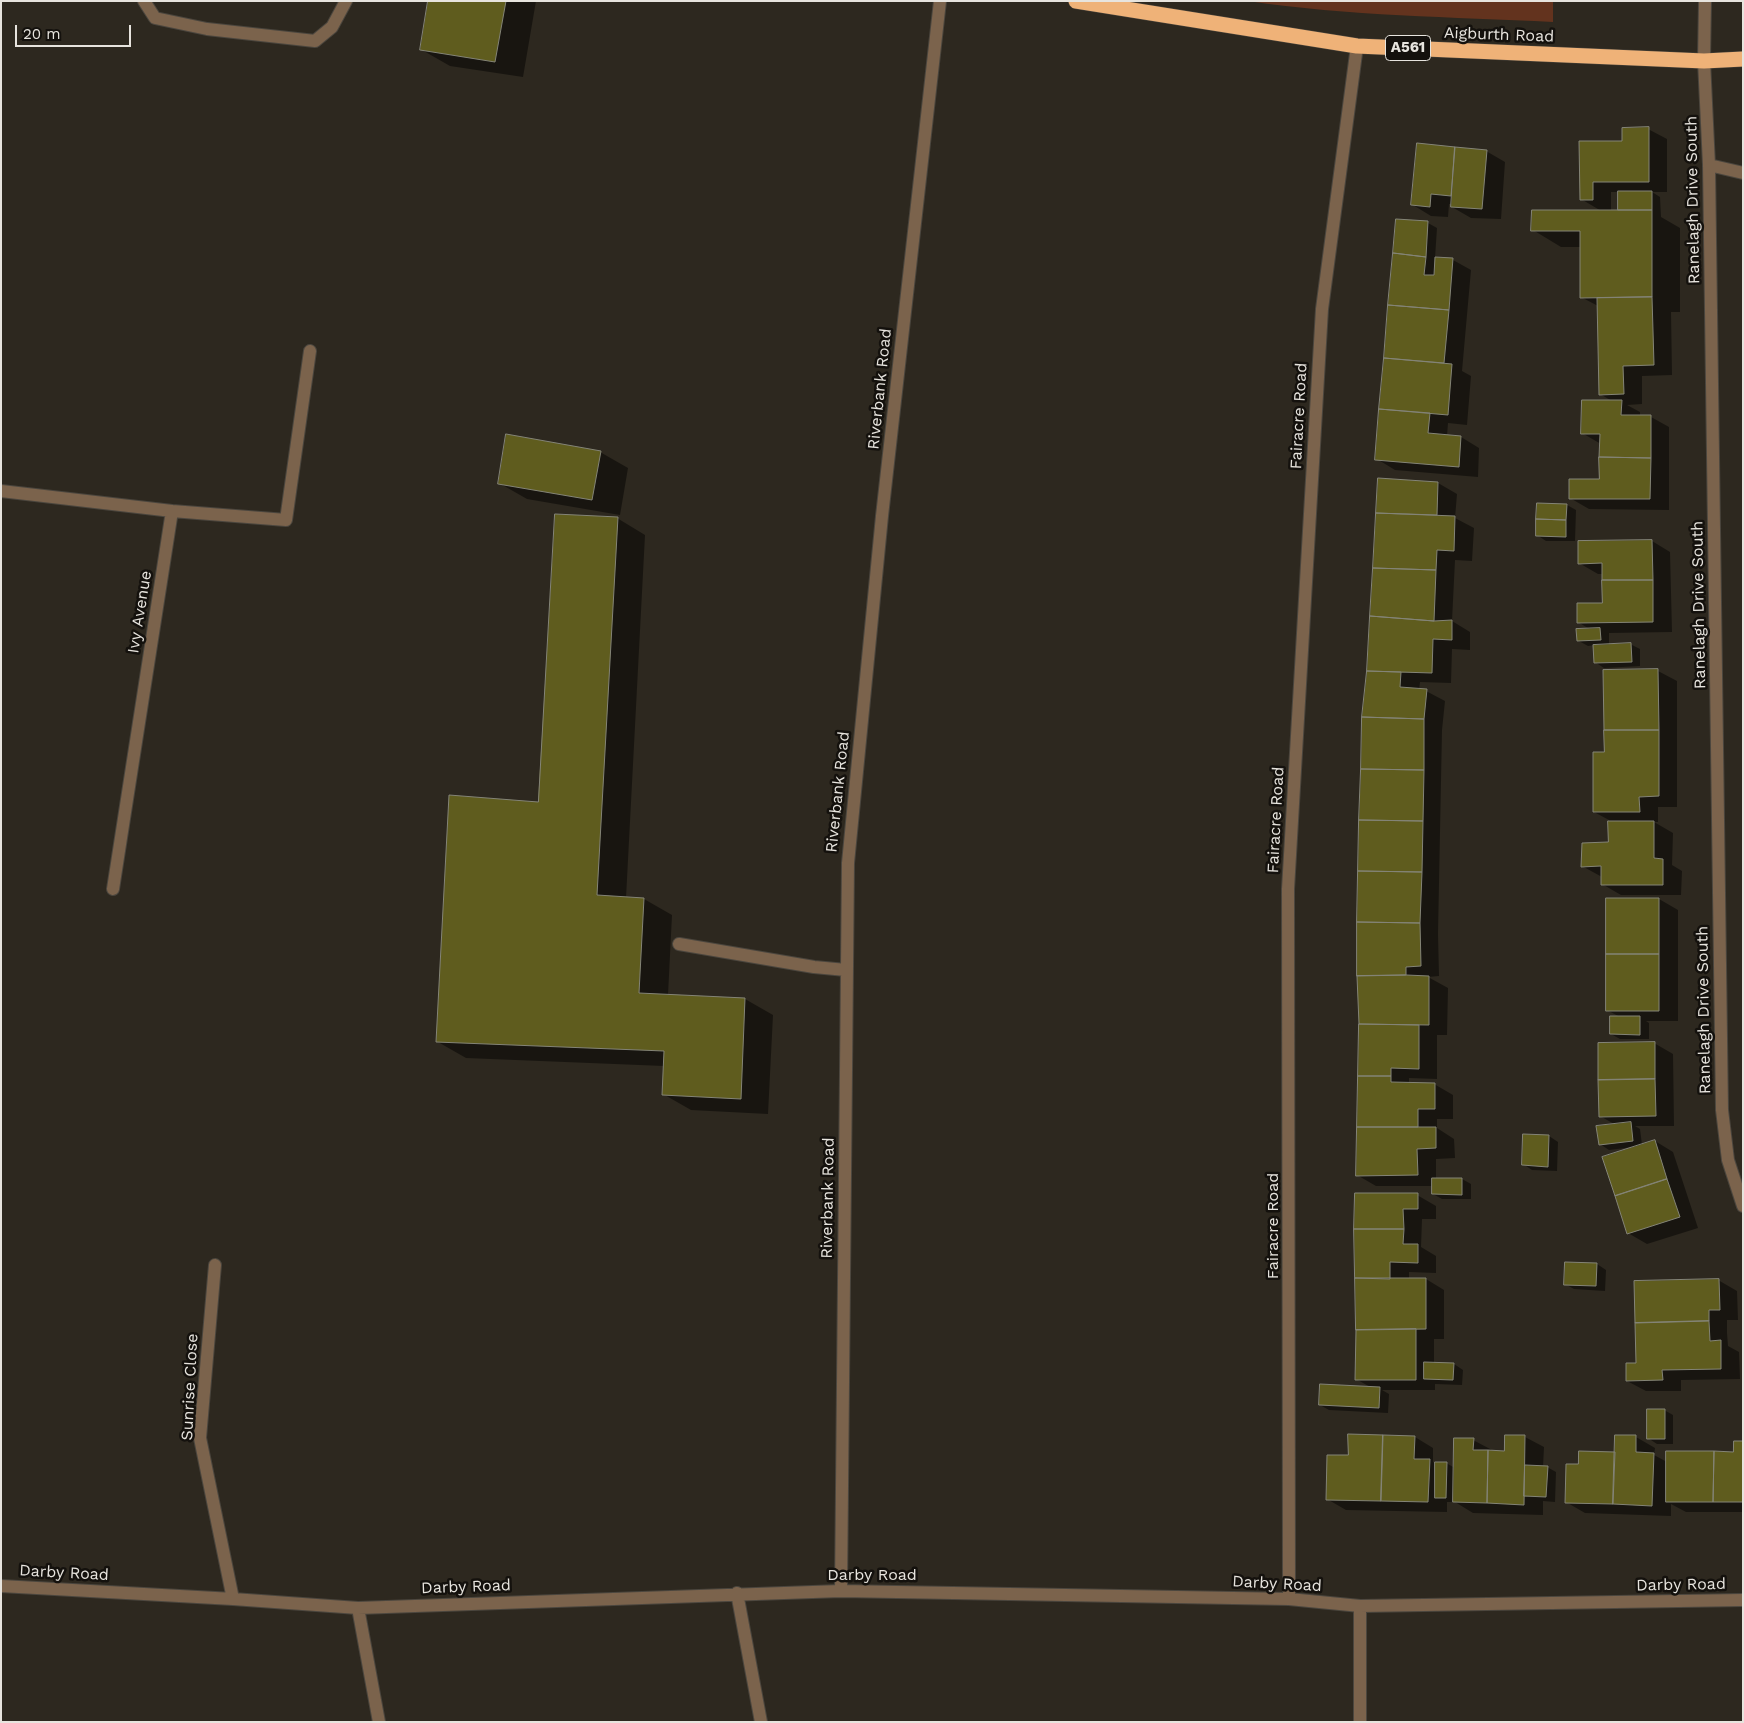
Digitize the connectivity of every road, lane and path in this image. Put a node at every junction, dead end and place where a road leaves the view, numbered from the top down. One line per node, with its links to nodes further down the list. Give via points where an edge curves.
1 (144, 1): 2 (street, via 155,18 207,29 315,41 332,27)
2 (346, 1)
3 (940, 1): 16 (street, Riverbank Road, via 882,516 848,862)
4 (1076, 1): 6 (highway, Aigburth Road / A561)
5 (1705, 1): 8 (street, Ranelagh Drive South)
6 (1357, 46): 8 (highway, Aigburth Road / A561); 23 (street, Fairacre Road, via 1322,309 1288,889)
7 (1743, 59): 8 (highway, Aigburth Road / A561)
8 (1704, 61): 9 (street, Ranelagh Drive South)
9 (1709, 165): 10 (street); 17 (street, Ranelagh Drive South, via 1722,1110 1728,1160)
10 (1743, 173)
11 (310, 351): 13 (street, via 286,520)
12 (1, 491): 13 (street)
13 (172, 511): 14 (street, Ivy Avenue)
14 (113, 889)
15 (679, 944): 16 (street)
16 (846, 970): 20 (street, Riverbank Road)
17 (1743, 1206)
18 (215, 1265): 22 (street, Sunrise Close, via 200,1438)
19 (1, 1586): 22 (street, Darby Road)
20 (841, 1591): 21 (street, Darby Road); 23 (street, Darby Road)
21 (737, 1594): 26 (street, Darby Road); 28 (street)
22 (233, 1599): 26 (street, Darby Road)
23 (1289, 1599): 25 (street, Darby Road)
24 (1743, 1600): 25 (street, Darby Road)
25 (1360, 1606): 29 (street)
26 (358, 1608): 27 (street)
27 (379, 1722)
28 (761, 1722)
29 (1360, 1722)

